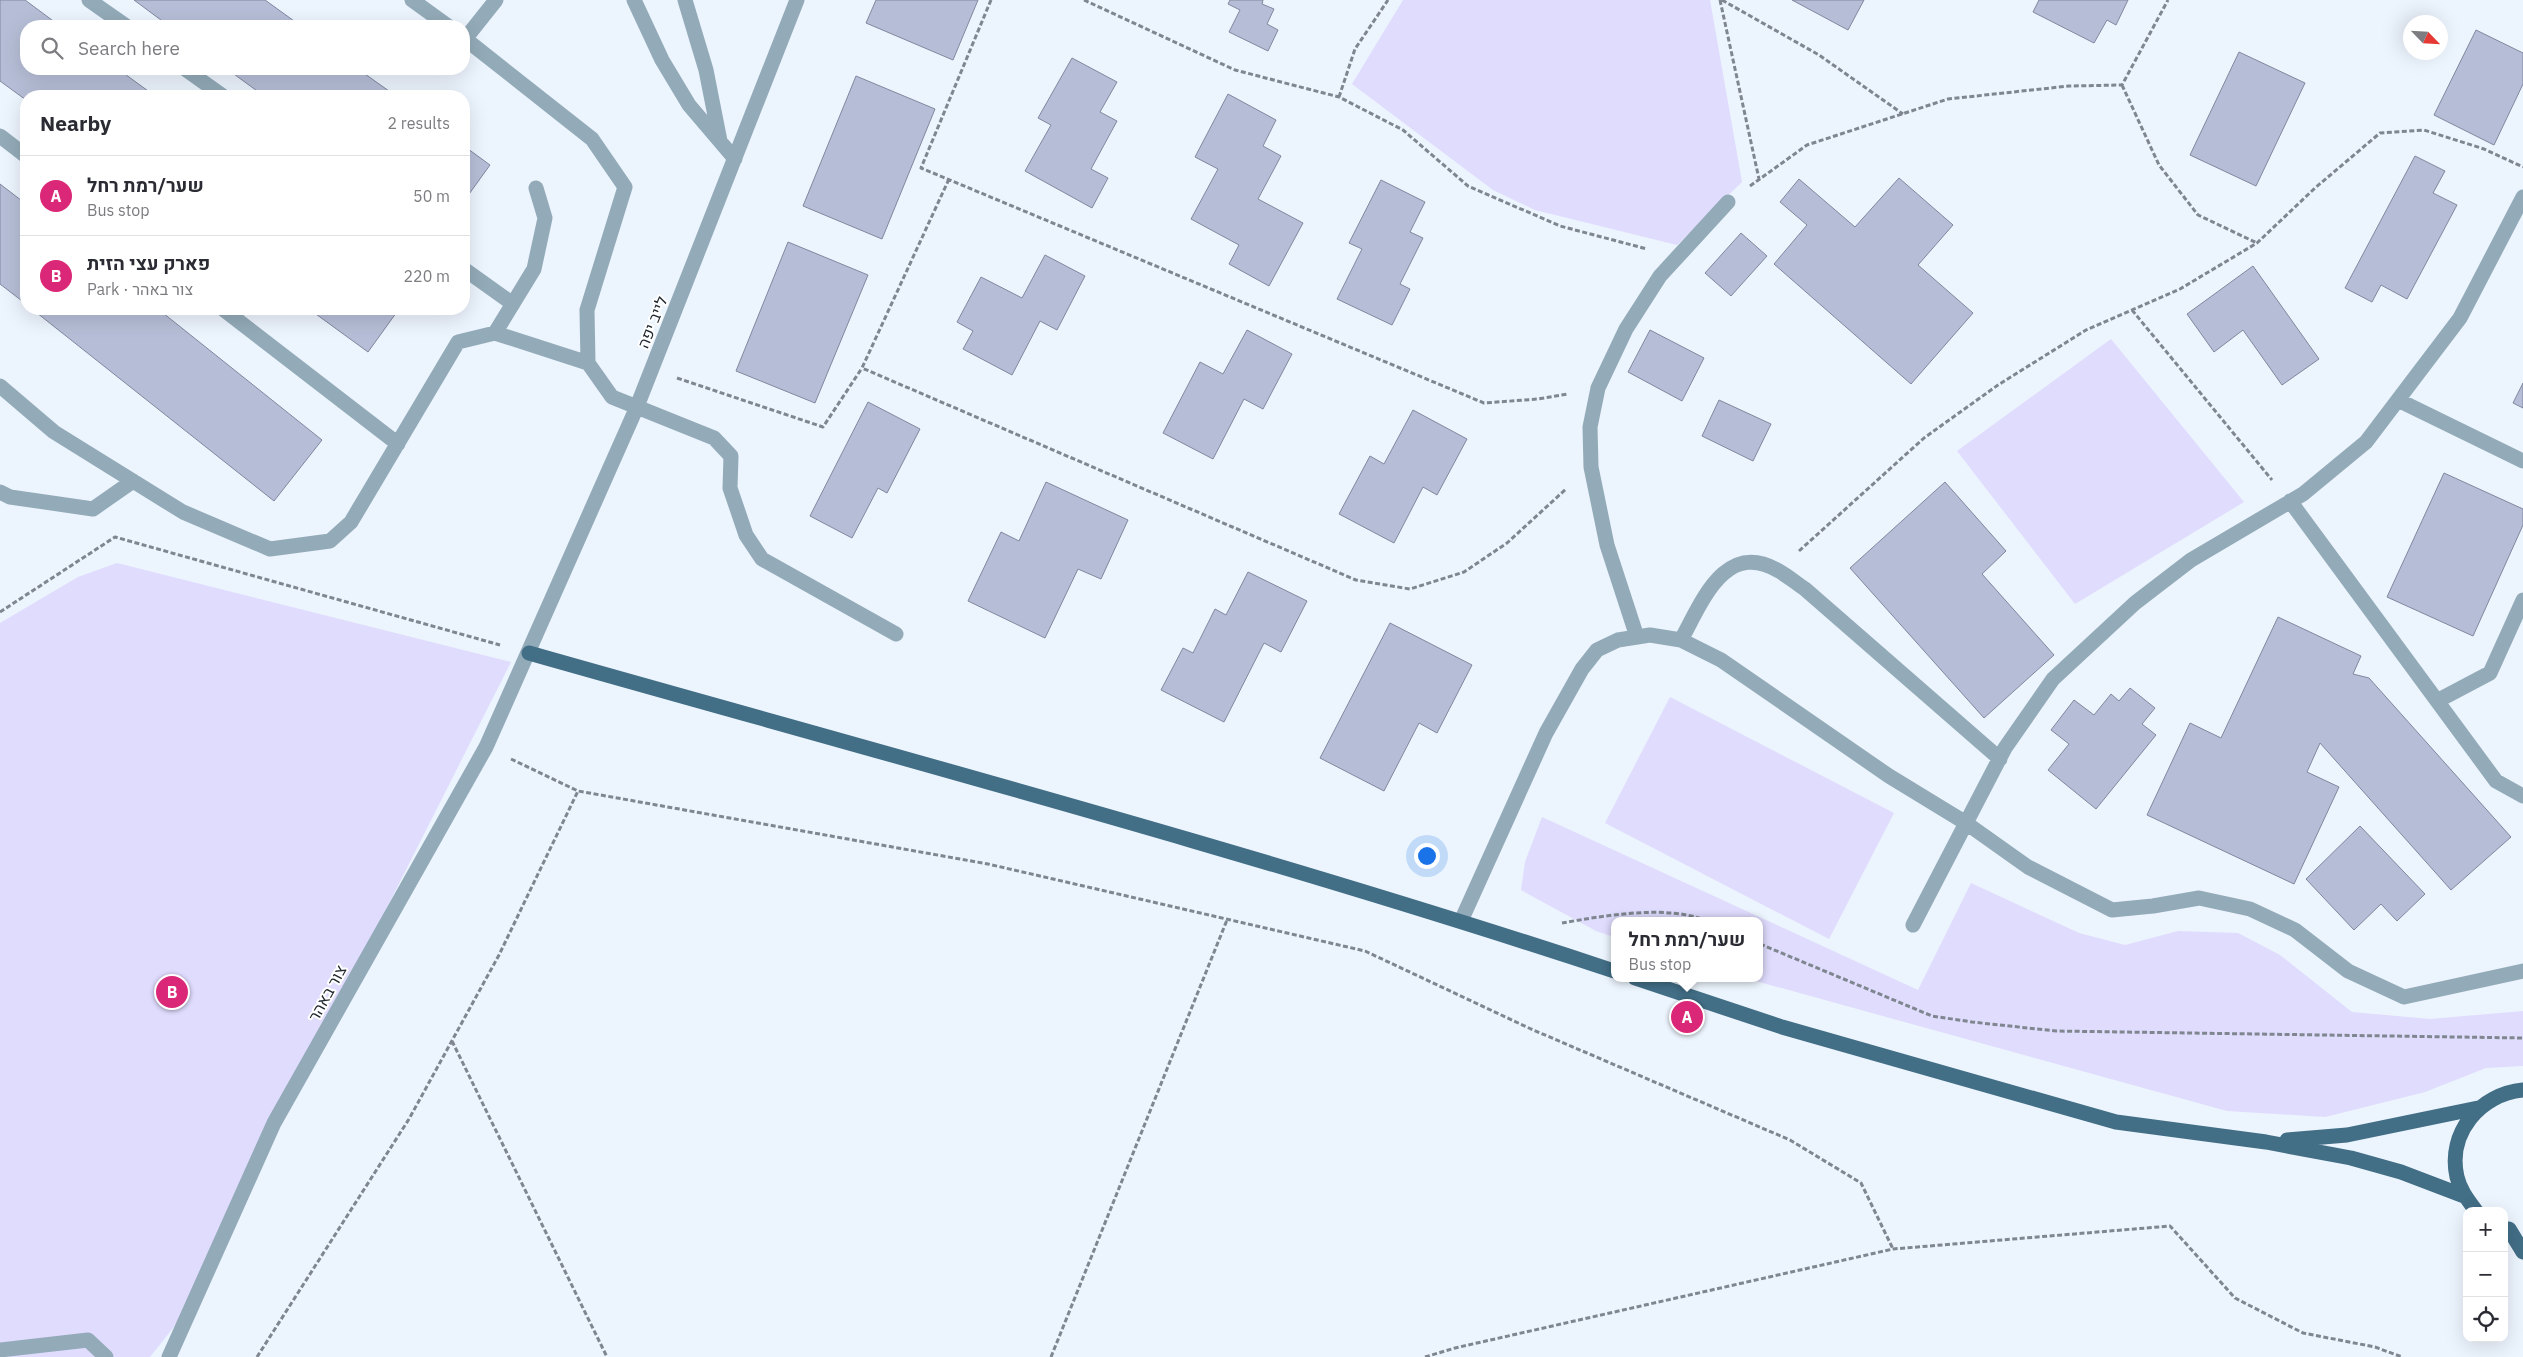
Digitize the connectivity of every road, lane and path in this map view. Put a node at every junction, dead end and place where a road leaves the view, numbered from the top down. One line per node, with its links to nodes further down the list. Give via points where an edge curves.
1 (89, 0): 12 (street)
2 (412, 0): 13 (street)
3 (496, 0): 14 (street)
4 (634, 0): 22 (street, via 666,68 689,105)
5 (685, 0): 22 (street, via 706,70)
6 (797, 0): 24 (street, לייב יפה)
7 (991, 0): 26 (path, via 921,168)
8 (1084, 0): 19 (path, via 1235,70)
9 (1388, 0): 19 (path, via 1355,49)
10 (1721, 0): 20 (path, via 1819,55); 27 (path)
11 (2168, 0): 17 (path)
12 (117, 20)
13 (440, 20)
14 (470, 33)
15 (470, 43): 38 (street, via 592,139 625,187 587,310)
16 (193, 75): 18 (street)
17 (2122, 85): 20 (path, via 2069,86 1948,99); 31 (path, via 2159,165 2198,215)
18 (215, 90)
19 (1339, 97): 32 (path, via 1402,130 1468,186 1560,226)
20 (1903, 114): 27 (path, via 1807,145)
21 (0, 136): 23 (street)
22 (720, 142): 24 (street)
23 (20, 151)
24 (735, 160): 40 (street, לייב יפה)
25 (2523, 167): 31 (path, via 2484,148 2424,130 2380,133)
26 (949, 179): 39 (path); 42 (path, via 1484,404 1538,399)
27 (1759, 179): 30 (path)
28 (536, 188): 34 (street, via 545,218 534,269)
29 (2523, 197): 43 (street, via 2460,318)
30 (1728, 202): 32 (street)
31 (2257, 243): 35 (path, via 2180,289)
32 (1678, 257): 42 (street, via 1660,276 1626,329)
33 (470, 273): 34 (street)
34 (513, 304): 37 (street)
35 (2132, 310): 50 (path); 51 (path, via 2086,330 1998,385 1924,438)
36 (231, 315): 45 (street)
37 (495, 333): 38 (street); 45 (street, via 458,342)
38 (588, 363): 44 (street, via 612,397)
39 (862, 368): 40 (path, via 823,427); 47 (path, via 1356,580 1410,589 1464,572 1500,548)
40 (652, 370): 44 (street, לייב יפה)
41 (0, 386): 48 (street, via 54,432)
42 (1598, 388): 47 (street, via 1590,427)
43 (2398, 400): 46 (street); 50 (street, via 2366,442)
44 (636, 409): 54 (street, via 714,438 731,456 730,488 746,535 762,559); 57 (street, לייב יפה)
45 (398, 444): 48 (street, via 351,522 330,541 270,549 183,512)
46 (2523, 461)
47 (1591, 467): 55 (street, via 1607,545)
48 (133, 481): 49 (street, via 93,509 10,497)
49 (0, 492)
50 (2290, 501): 58 (street); 60 (street, via 2191,560 2135,603 2053,679 2004,748)
51 (1778, 570): 56 (street, via 1754,562 1735,564 1714,583); 60 (street, via 1805,589)
52 (2523, 600): 58 (street, via 2490,673)
53 (0, 612): 57 (path, via 115,537)
54 (896, 634)
55 (1637, 637): 56 (street, via 1650,635); 66 (street, via 1618,640 1597,650 1582,669 1546,733)
56 (1680, 640): 63 (street, via 1721,660 1889,776)
57 (529, 653): 59 (street, צור באהר); 66 (main road)
58 (2437, 701): 62 (street, via 2496,781)
59 (486, 748): 61 (path); 85 (street, צור באהר, via 274,1123)
60 (2000, 759): 63 (street)
61 (578, 791): 65 (path, via 988,864); 74 (path, via 499,955)
62 (2523, 796)
63 (1966, 823): 68 (street); 71 (street, via 2028,868 2112,910 2200,898 2250,909 2296,930 2348,971 2404,997)
64 (1687, 917): 67 (path, via 1661,912 1603,915)
65 (1227, 920): 81 (path, via 1365,951 1531,1029 1790,1140 1861,1183); 88 (path)
66 (1461, 921): 70 (main road)
67 (1556, 924)
68 (1913, 925)
69 (1763, 945): 73 (path, via 1932,1016 1972,1022 2056,1031)
70 (1611, 971)
71 (2523, 971)
72 (1647, 982): 77 (main road, via 1782,1027 2116,1122)
73 (2523, 1038)
74 (452, 1041): 86 (path, via 409,1119); 87 (path)
75 (2523, 1090): 76 (main road, via 2498,1095)
76 (2478, 1108): 77 (main road, via 2347,1136); 78 (main road, via 2458,1140 2457,1178)
77 (2266, 1142): 78 (main road, via 2351,1158 2401,1172)
78 (2464, 1196): 79 (main road)
79 (2473, 1207)
80 (2512, 1229): 82 (main road)
81 (1892, 1249): 89 (path); 90 (path, via 2170,1226 2234,1298 2303,1333 2375,1347)
82 (2523, 1252)
83 (0, 1350): 84 (street, via 88,1340)
84 (106, 1357)
85 (169, 1357)
86 (257, 1357)
87 (607, 1357)
88 (1051, 1357)
89 (1425, 1357)
90 (2402, 1357)

